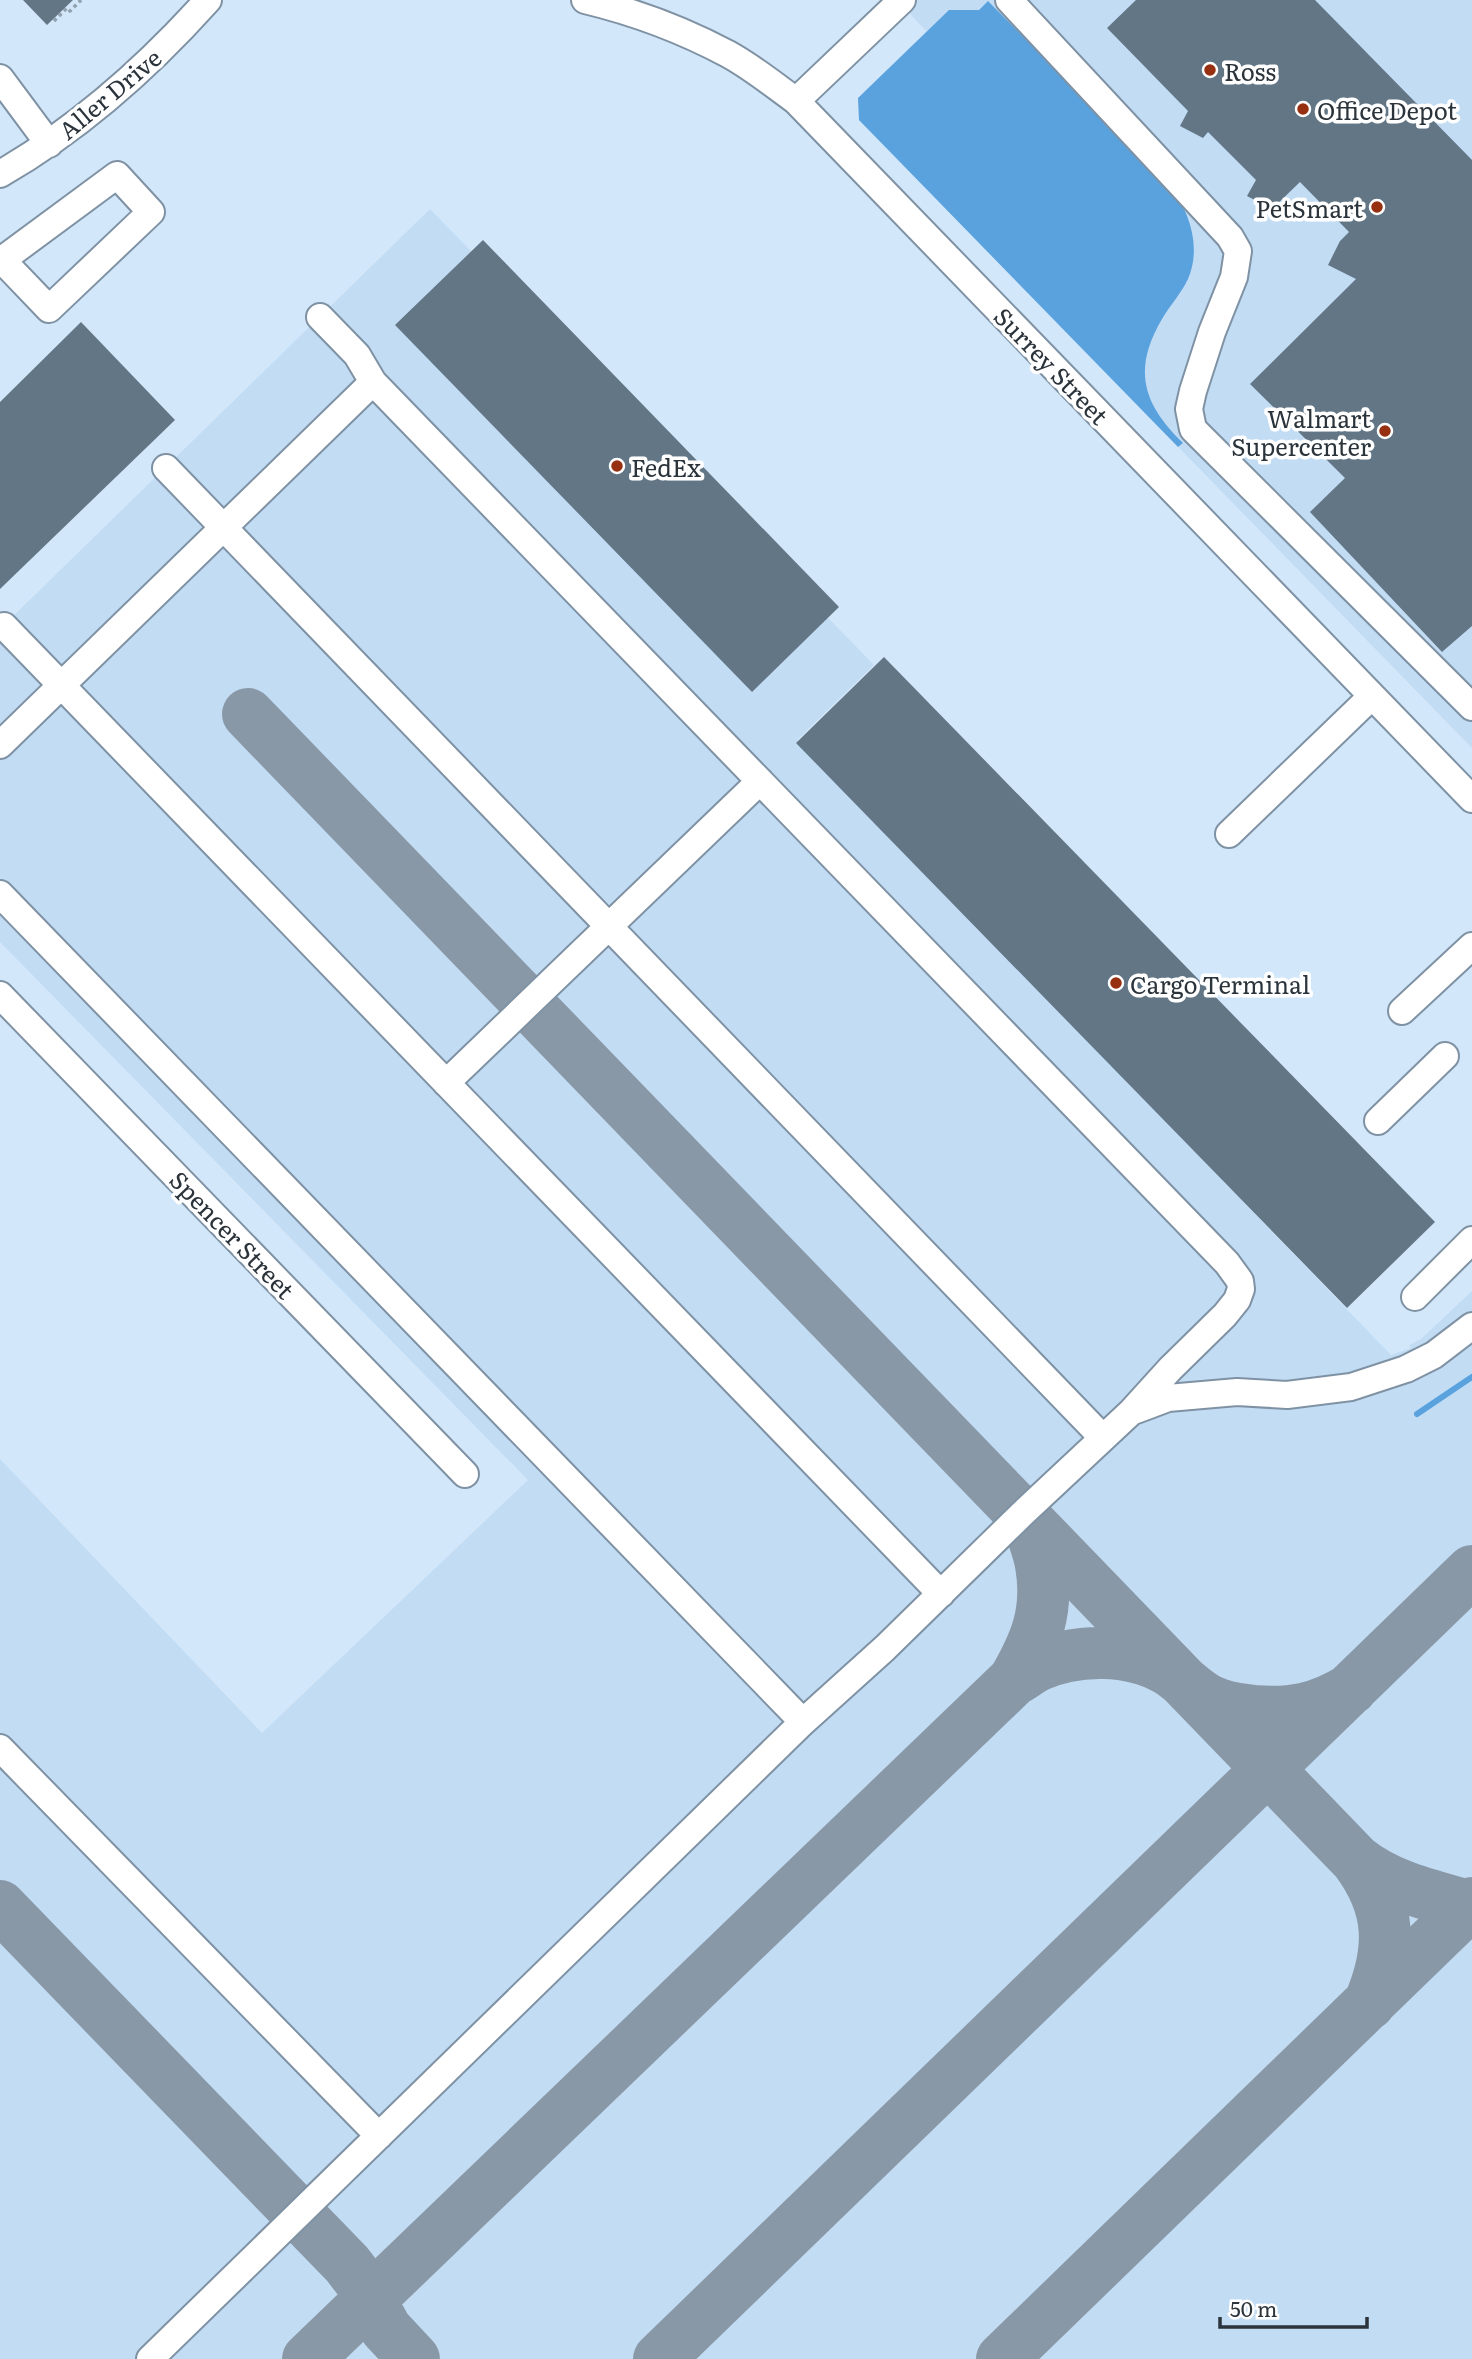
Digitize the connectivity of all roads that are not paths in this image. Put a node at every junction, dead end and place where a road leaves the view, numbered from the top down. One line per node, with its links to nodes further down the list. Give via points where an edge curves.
1 (208, 0): 7 (street, Aller Drive, via 110,97)
2 (585, 0): 6 (street, Surrey Street, via 630,11 686,34 729,55)
3 (902, 0): 6 (street)
4 (1009, 0): 17 (street, via 1230,237 1238,251 1234,277 1193,391 1189,409 1193,429)
5 (0, 78): 7 (street)
6 (796, 101): 16 (street, Surrey Street)
7 (49, 144): 8 (street, Aller Drive)
8 (0, 174)
9 (1, 261): 9 (street, via 49,309 151,212 117,175)
10 (320, 317): 11 (street, via 357,355)
11 (373, 382): 13 (street); 19 (street)
12 (166, 468): 13 (street)
13 (224, 528): 15 (street); 23 (street)
14 (4, 626): 15 (street)
15 (62, 686): 18 (street); 28 (street)
16 (1372, 696): 20 (street, Surrey Street); 21 (street)
17 (1472, 707)
18 (0, 745)
19 (760, 781): 23 (street); 33 (street, via 1240,1281 1231,1308)
20 (1472, 799)
21 (1229, 834)
22 (0, 894): 37 (street)
23 (608, 926): 28 (street); 34 (street)
24 (1472, 946): 26 (street)
25 (0, 995): 35 (street, Spencer Street)
26 (1402, 1011)
27 (1445, 1056): 29 (street)
28 (446, 1083): 36 (street)
29 (1378, 1121)
30 (1472, 1240): 31 (street)
31 (1415, 1297)
32 (1472, 1326): 33 (street, via 1434,1355 1351,1387 1287,1395 1237,1392 1168,1398)
33 (1131, 1412): 34 (street)
34 (1103, 1438): 36 (street)
35 (465, 1474)
36 (941, 1594): 37 (street)
37 (803, 1722): 39 (street)
38 (0, 1748): 39 (street)
39 (379, 2136): 40 (street)
40 (149, 2359)

